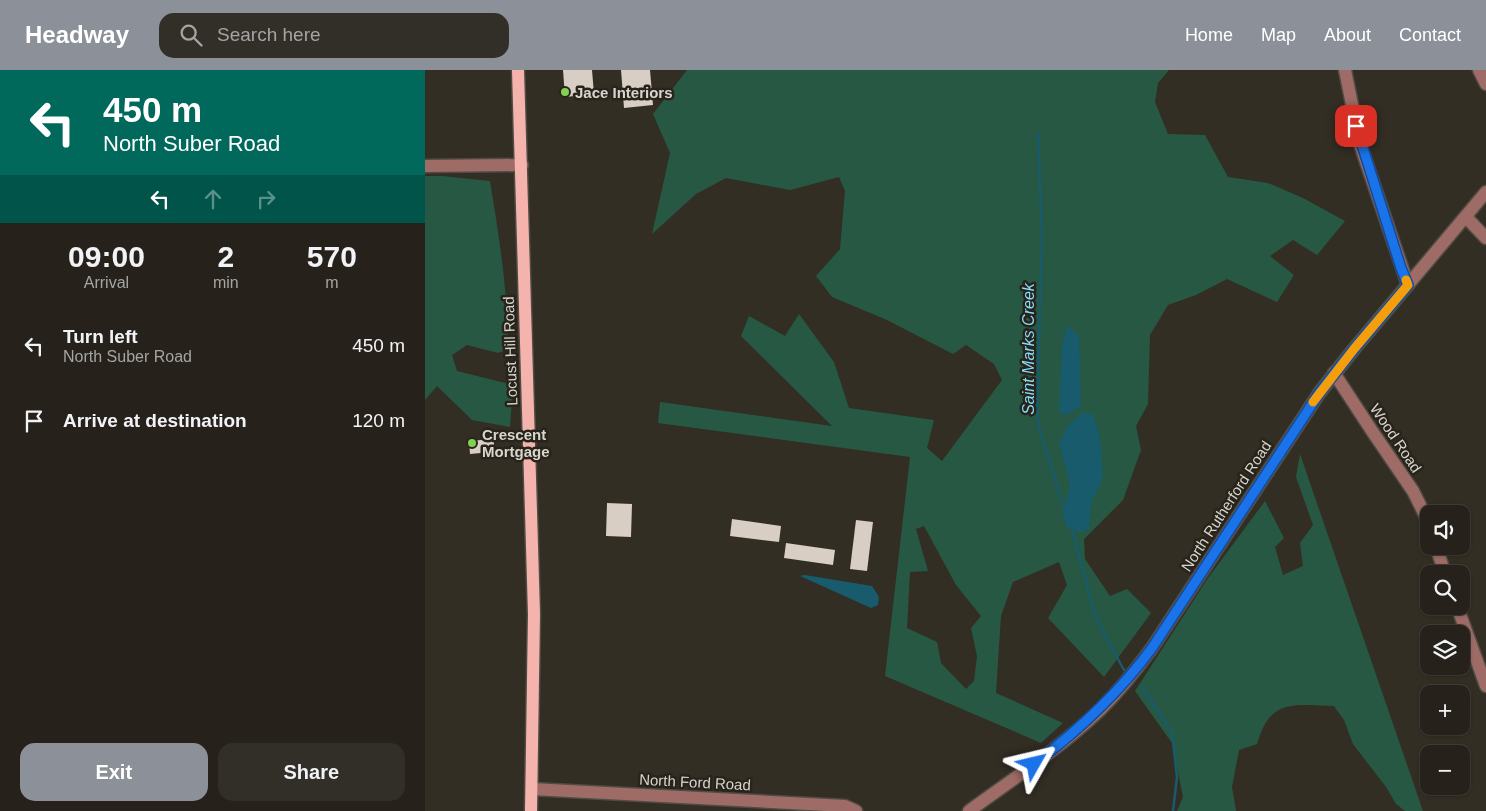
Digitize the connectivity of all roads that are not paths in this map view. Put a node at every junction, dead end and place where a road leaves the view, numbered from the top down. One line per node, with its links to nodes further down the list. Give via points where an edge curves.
1 (518, 70): 3 (main road, Locust Hill Road)
2 (1345, 70): 8 (street, via 1360,144)
3 (521, 165): 4 (street); 13 (main road, Locust Hill Road, via 534,614)
4 (425, 166)
5 (1486, 192): 6 (street, North Rutherford Road)
6 (1466, 217): 7 (street); 8 (street, North Rutherford Road)
7 (1486, 238)
8 (1408, 285): 9 (street, North Rutherford Road)
9 (1335, 373): 10 (street, Wood Road); 16 (street, North Rutherford Road, via 1134,672 1077,730)
10 (1420, 505)
11 (1460, 615): 12 (street)
12 (1486, 686)
13 (532, 789): 14 (main road, Locust Hill Road); 15 (street, North Ford Road, via 845,806)
14 (531, 811)
15 (856, 811)
16 (969, 811)

